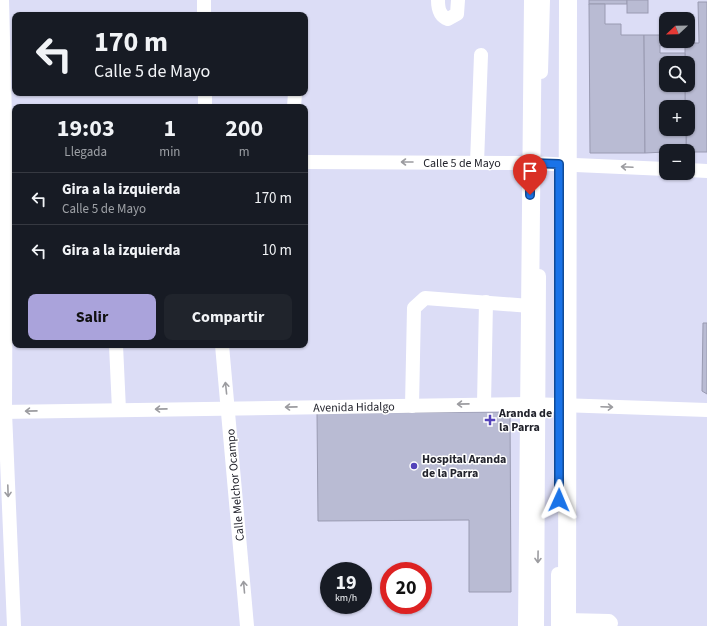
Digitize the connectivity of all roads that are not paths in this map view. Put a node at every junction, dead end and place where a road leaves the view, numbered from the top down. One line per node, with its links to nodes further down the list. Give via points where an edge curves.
1 (2, 0): 11 (street)
2 (204, 0): 9 (street)
3 (438, 0): 4 (street, via 440,13 448,19 457,14)
4 (458, 0)
5 (532, 0): 14 (main road)
6 (543, 0): 14 (street)
7 (561, 0): 15 (street)
8 (568, 0): 15 (main road)
9 (204, 12)
10 (480, 55): 13 (street)
11 (7, 158): 30 (street)
12 (308, 162): 13 (street, Calle 5 de Mayo, one-way to 12)
13 (476, 163): 14 (street, Calle 5 de Mayo)
14 (534, 163): 15 (street, Calle 5 de Mayo); 20 (main road); 24 (street)
15 (564, 164): 16 (street, Calle 5 de Mayo, one-way to 15); 25 (main road)
16 (659, 169)
17 (695, 170): 18 (street)
18 (707, 171)
19 (486, 302): 20 (street); 23 (street); 26 (street, via 425,298 418,302 414,308)
20 (530, 306): 24 (main road)
21 (116, 348): 28 (street)
22 (222, 348): 27 (street, Calle Melchor Ocampo, one-way to 22)
23 (484, 404): 24 (street, Avenida Hidalgo); 26 (street, Avenida Hidalgo, one-way to 26)
24 (535, 404): 25 (street, Avenida Hidalgo); 35 (main road); 36 (street, one-way to 36)
25 (564, 405): 29 (street, Avenida Hidalgo, one-way to 29); 32 (main road)
26 (412, 406): 27 (street, Avenida Hidalgo, one-way to 27)
27 (228, 408): 28 (street, Avenida Hidalgo, one-way to 28); 34 (street, Calle Melchor Ocampo, one-way to 27)
28 (119, 410): 30 (street, Avenida Hidalgo, one-way to 30)
29 (707, 410)
30 (2, 412): 33 (street, one-way to 33)
31 (611, 623): 32 (street, via 609,621)
32 (564, 624)
33 (14, 626)
34 (247, 626)
35 (527, 626)
36 (537, 626)

